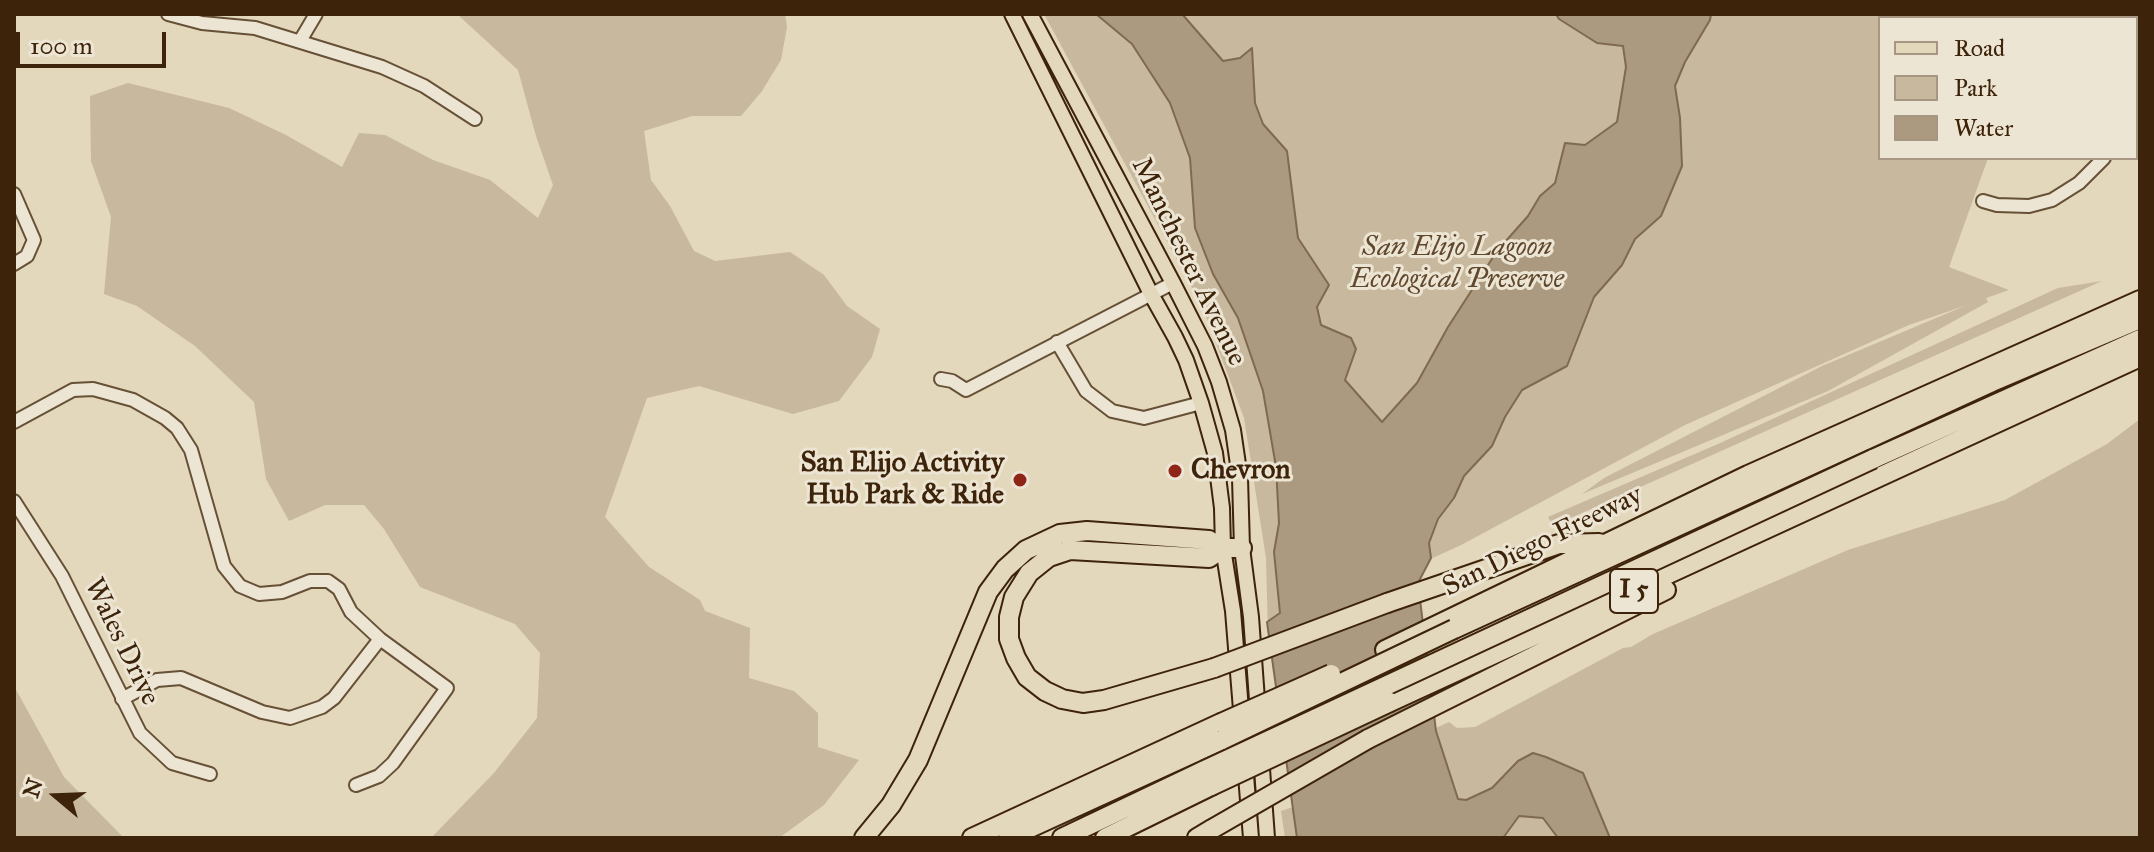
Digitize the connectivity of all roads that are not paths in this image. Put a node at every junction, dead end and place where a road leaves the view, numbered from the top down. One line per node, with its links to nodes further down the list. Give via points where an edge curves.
1 (168, 14): 5 (street)
2 (316, 14): 5 (street)
3 (1012, 14): 12 (main road, Manchester Avenue)
4 (1030, 14): 11 (main road, Manchester Avenue)
5 (300, 41): 6 (street, via 382,67)
6 (475, 119)
7 (2102, 160): 9 (street, via 2052,200 2029,206)
8 (14, 194): 10 (street, via 34,240 27,256)
9 (1983, 201)
10 (14, 264)
11 (1173, 283): 12 (street); 24 (main road, Manchester Avenue, via 1205,346 1233,430 1240,478)
12 (1151, 294): 16 (street); 19 (main road, Manchester Avenue, via 1186,360)
13 (2140, 300): 23 (highway, San Diego Freeway / I 5)
14 (2140, 319): 25 (highway)
15 (2140, 339): 30 (highway, bridge, via 1873,459)
16 (1057, 342): 18 (street, via 966,390); 19 (street, via 1086,391 1112,411 1144,418)
17 (2140, 357): 21 (highway, I 5)
18 (941, 379)
19 (1201, 403): 24 (main road, Manchester Avenue)
20 (14, 422): 26 (street, via 73,390 93,389 133,400 165,418 191,450 224,566 240,586 259,594 328,581)
21 (1878, 480): 30 (highway, I 5, bridge); 32 (highway, bridge, via 1368,739)
22 (14, 501): 27 (street, Wales Drive, via 62,576)
23 (1606, 542): 24 (highway, bridge, via 1559,544 1214,668 1104,700 1062,699 1027,677 1009,639 1009,617 1029,573 1049,557 1070,550 1209,558); 25 (highway, San Diego Freeway / I 5)
24 (1233, 548): 33 (highway, via 1209,540 1087,531 1060,534 1026,550 988,592 918,760); 38 (main road, Manchester Avenue); 39 (main road, Manchester Avenue, via 1251,617)
25 (1454, 623): 28 (highway, San Diego Freeway / I 5, bridge)
26 (380, 639): 27 (street, via 334,698 290,718 262,712 181,678 157,680); 31 (street, via 447,688 393,763 379,776)
27 (122, 699): 29 (street, Wales Drive, via 140,733 161,755 187,770)
28 (1222, 732): 34 (highway, San Diego Freeway / I 5); 35 (highway)
29 (210, 774)
30 (1208, 778): 36 (highway); 37 (highway, I 5)
31 (356, 785)
32 (1204, 833)
33 (864, 838)
34 (972, 838)
35 (1008, 838)
36 (1062, 838)
37 (1105, 838)
38 (1251, 838)
39 (1267, 838)

